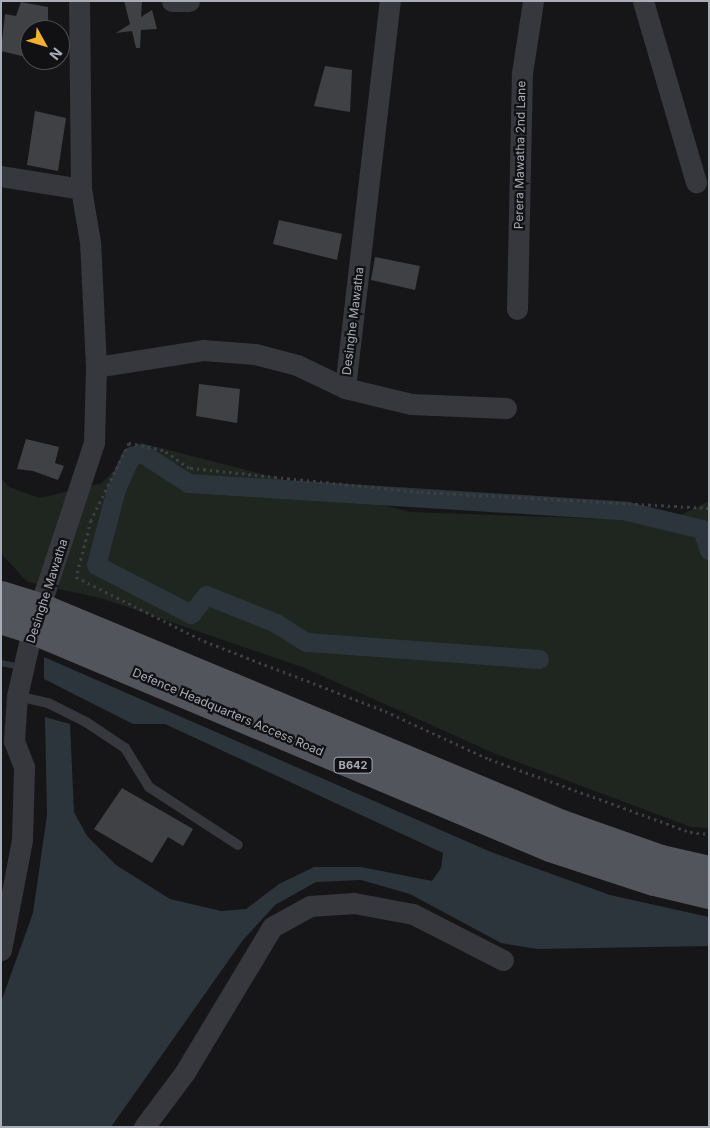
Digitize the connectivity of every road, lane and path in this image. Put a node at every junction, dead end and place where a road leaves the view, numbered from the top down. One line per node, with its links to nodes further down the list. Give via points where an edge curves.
1 (79, 1): 9 (street)
2 (172, 1): 3 (street)
3 (189, 1)
4 (390, 1): 12 (street, Desinghe Mawatha)
5 (533, 1): 10 (street, Perera Mawatha 2nd Lane, via 522,73)
6 (643, 1): 8 (street)
7 (1, 176): 9 (street)
8 (696, 182)
9 (81, 189): 11 (street, via 90,242)
10 (517, 309)
11 (96, 367): 12 (street, Desinghe Mawatha, via 203,350 255,354 297,365); 16 (street, Desinghe Mawatha, via 94,443)
12 (345, 388): 13 (street, via 411,404)
13 (506, 408)
14 (709, 508): 19 (path, via 419,492 189,468 164,450 129,443 91,520 76,577 204,641 385,711 489,759 690,832)
15 (1, 595): 16 (main road, Defence Headquarters Access Road / B642)
16 (36, 618): 17 (main road, Defence Headquarters Access Road / B642); 18 (street, Desinghe Mawatha); 21 (main road, Defence Headquarters Access Road / B642, via 562,824 661,859); 22 (main road, Defence Headquarters Access Road / B642, via 550,848 654,882)
17 (1, 620)
18 (9, 693): 20 (lane, via 48,703 86,722 125,748 149,787); 23 (street, Desinghe Mawatha, via 14,741 24,767 22,840)
19 (709, 834)
20 (238, 845)
21 (709, 870)
22 (709, 895)
23 (1, 950)
24 (503, 960): 25 (street, via 413,914 354,903 310,906 272,927 185,1072)
25 (144, 1127)

